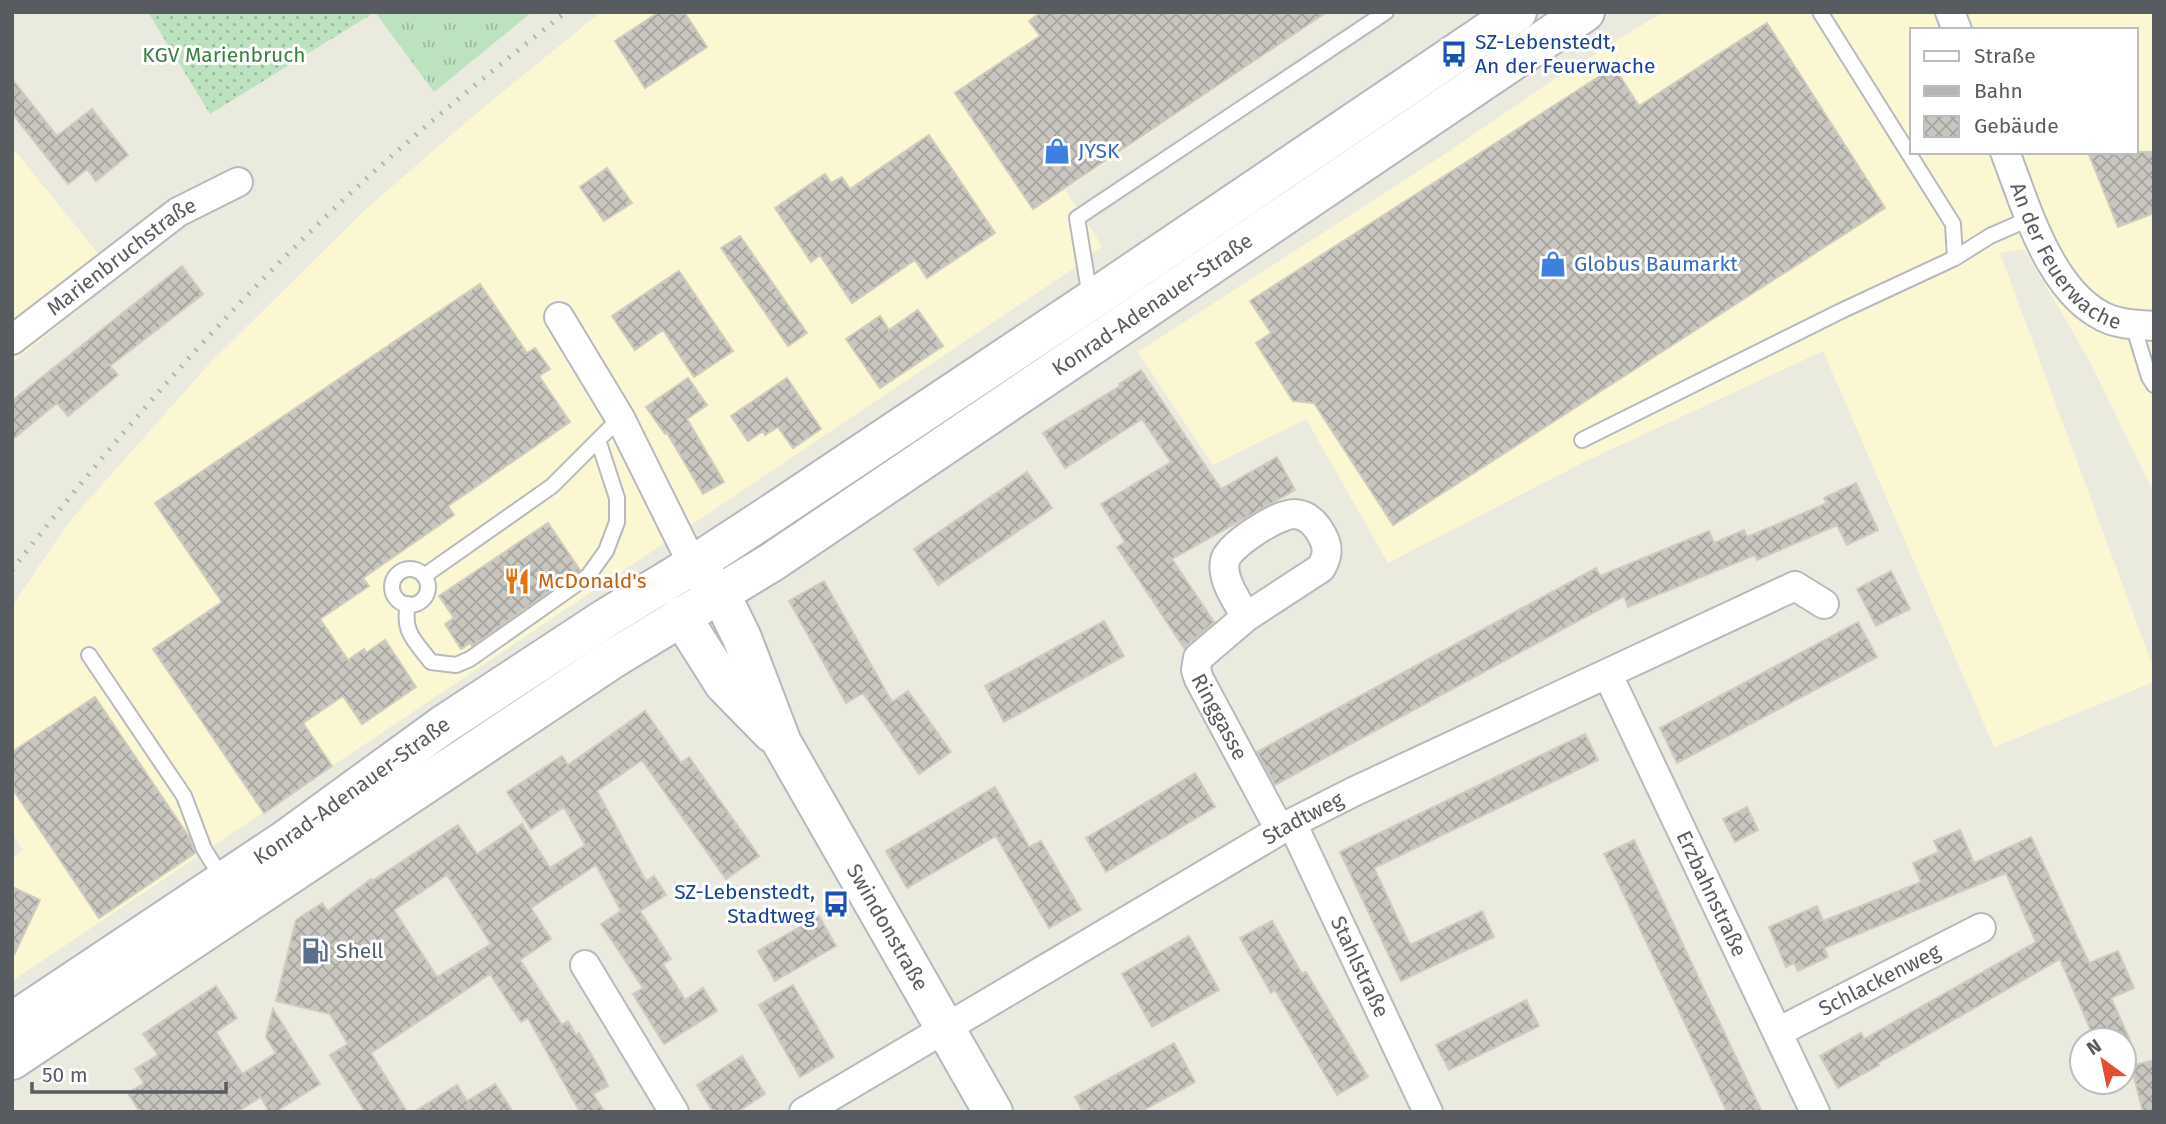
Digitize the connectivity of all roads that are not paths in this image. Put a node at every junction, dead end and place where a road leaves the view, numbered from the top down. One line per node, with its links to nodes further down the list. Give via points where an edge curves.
1 (1386, 12): 9 (lane, via 1077,218)
2 (1517, 12): 9 (street, Konrad-Adenauer-Straße)
3 (1585, 12): 19 (street, Konrad-Adenauer-Straße)
4 (1820, 12): 8 (lane, via 1953,224)
5 (2006, 154): 7 (street, An der Feuerwache)
6 (238, 182): 12 (street, Marienbruchstraße, via 178,212)
7 (2031, 218): 8 (lane); 11 (street, An der Feuerwache, via 2057,273 2090,308 2110,319)
8 (1955, 258): 16 (lane)
9 (1090, 302): 17 (street, Konrad-Adenauer-Straße)
10 (559, 317): 14 (street)
11 (2143, 326): 13 (lane)
12 (12, 340)
13 (2154, 385)
14 (620, 418): 15 (lane); 17 (street)
15 (598, 440): 18 (lane, via 552,485); 20 (lane, via 617,498 617,522 606,551 588,576 470,659 456,664 431,662 407,628)
16 (1582, 440)
17 (694, 565): 19 (street); 22 (street); 28 (street, Konrad-Adenauer-Straße, via 443,725)
18 (424, 576): 20 (lane, via 425,596); 20 (lane, via 412,569 395,579 394,594)
19 (720, 593): 22 (street, Konrad-Adenauer-Straße); 26 (street, Swindonstraße)
20 (408, 604)
21 (1824, 604): 25 (street, Stadtweg, via 1795,586)
22 (681, 617): 26 (street, Swindonstraße, via 724,684); 34 (street, Konrad-Adenauer-Straße)
23 (1246, 617): 27 (street, Ringgasse, via 1198,658 1196,670)
24 (89, 655): 28 (lane, via 184,796 204,849)
25 (1608, 675): 27 (street, Stadtweg); 33 (street, Erzbahnstraße)
26 (782, 743): 32 (street, Swindonstraße)
27 (1286, 827): 32 (street, Stadtweg); 38 (street, Stahlstraße)
28 (224, 881): 31 (street, Konrad-Adenauer-Straße)
29 (1981, 928): 33 (street, Schlackenweg)
30 (585, 965): 35 (street)
31 (12, 1022)
32 (947, 1029): 36 (street, Stadtweg); 37 (street, Swindonstraße)
33 (1779, 1032): 39 (street, Erzbahnstraße)
34 (12, 1060)
35 (674, 1112)
36 (804, 1112)
37 (993, 1112)
38 (1428, 1112)
39 (1815, 1112)

